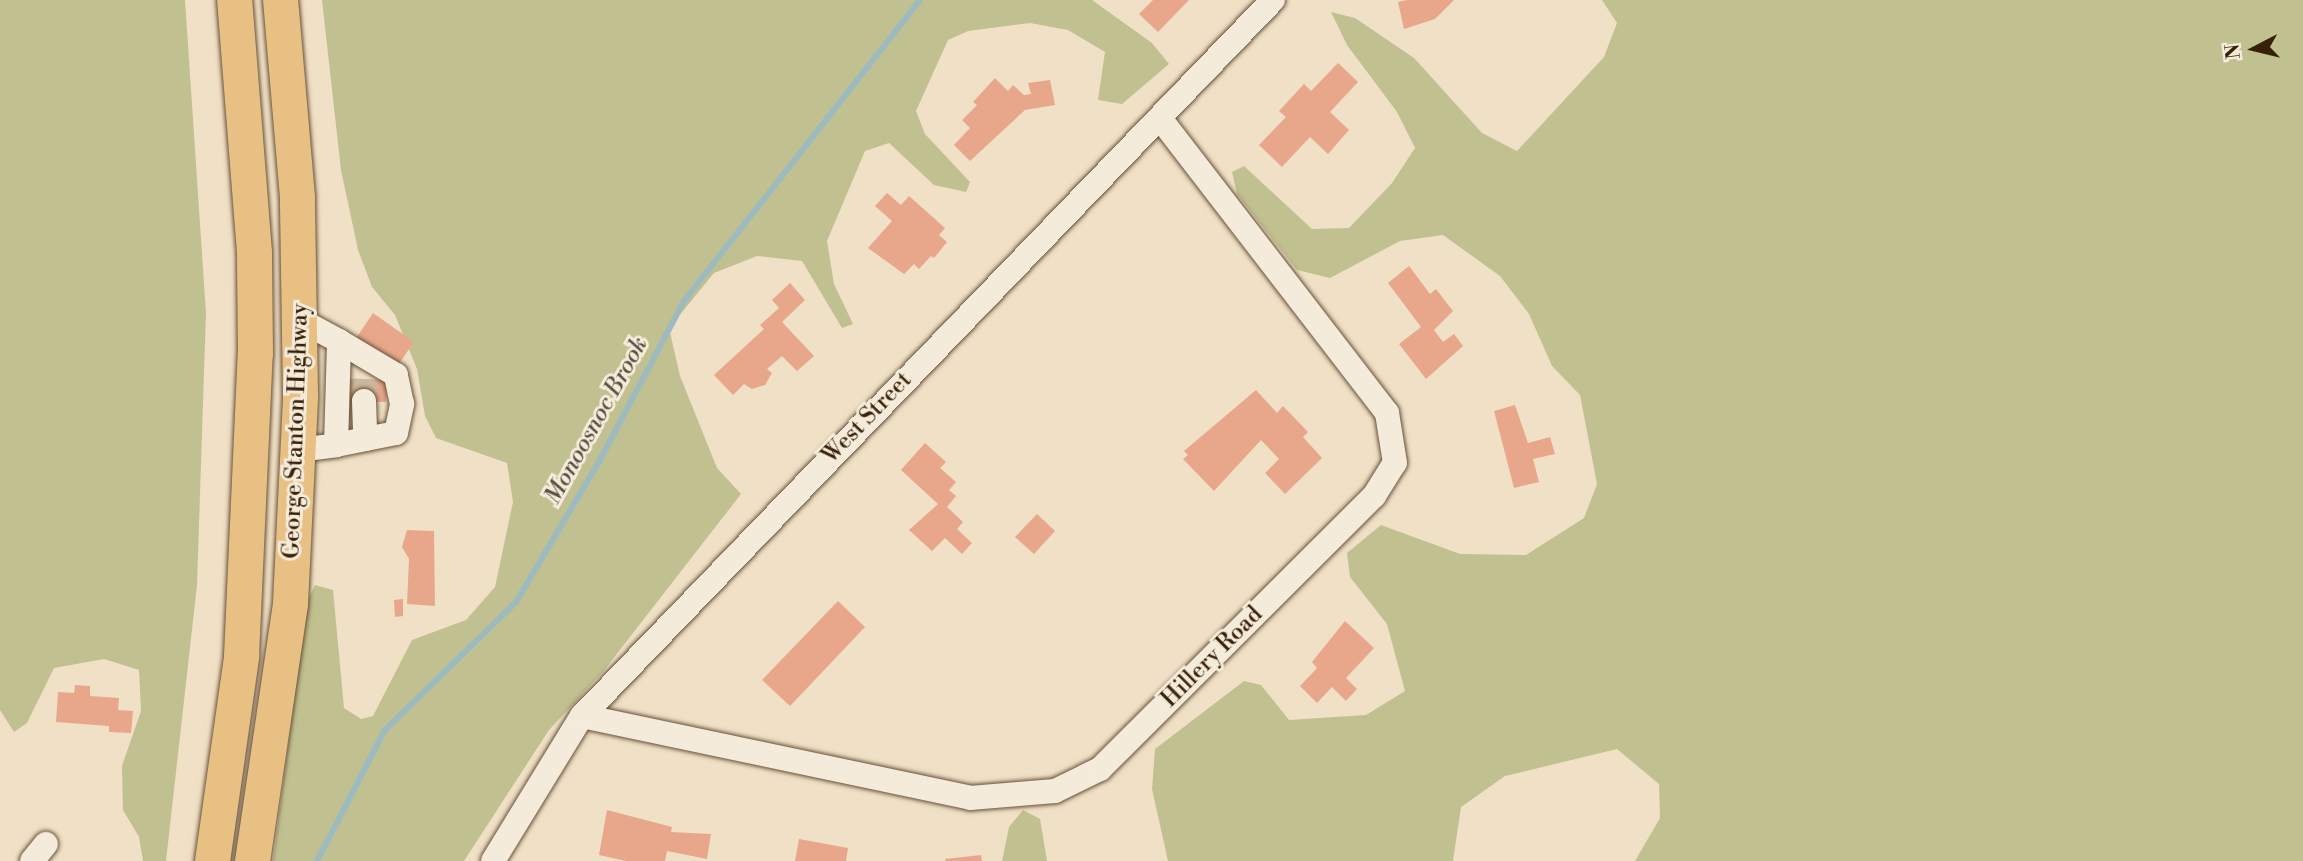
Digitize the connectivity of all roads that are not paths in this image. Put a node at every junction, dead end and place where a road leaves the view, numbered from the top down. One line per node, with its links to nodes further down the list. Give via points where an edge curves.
1 (234, 0): 12 (highway, George Stanton Highway, via 254,251 255,353 240,656)
2 (279, 0): 5 (highway, George Stanton Highway, via 297,197)
3 (1273, 0): 4 (street, West Street)
4 (1160, 118): 11 (street, West Street); 11 (street, Hillery Road, via 1359,371 1387,414 1395,463 1374,496 1100,769 1055,791 970,798)
5 (300, 320): 6 (street); 10 (highway, George Stanton Highway)
6 (339, 341): 7 (street); 9 (street)
7 (365, 379): 8 (street); 8 (street, via 396,375 402,404 396,433)
8 (365, 439): 9 (street)
9 (336, 445): 10 (street)
10 (298, 450): 13 (highway, George Stanton Highway, via 290,603)
11 (582, 716): 14 (street, West Street)
12 (212, 861)
13 (252, 861)
14 (493, 861)

